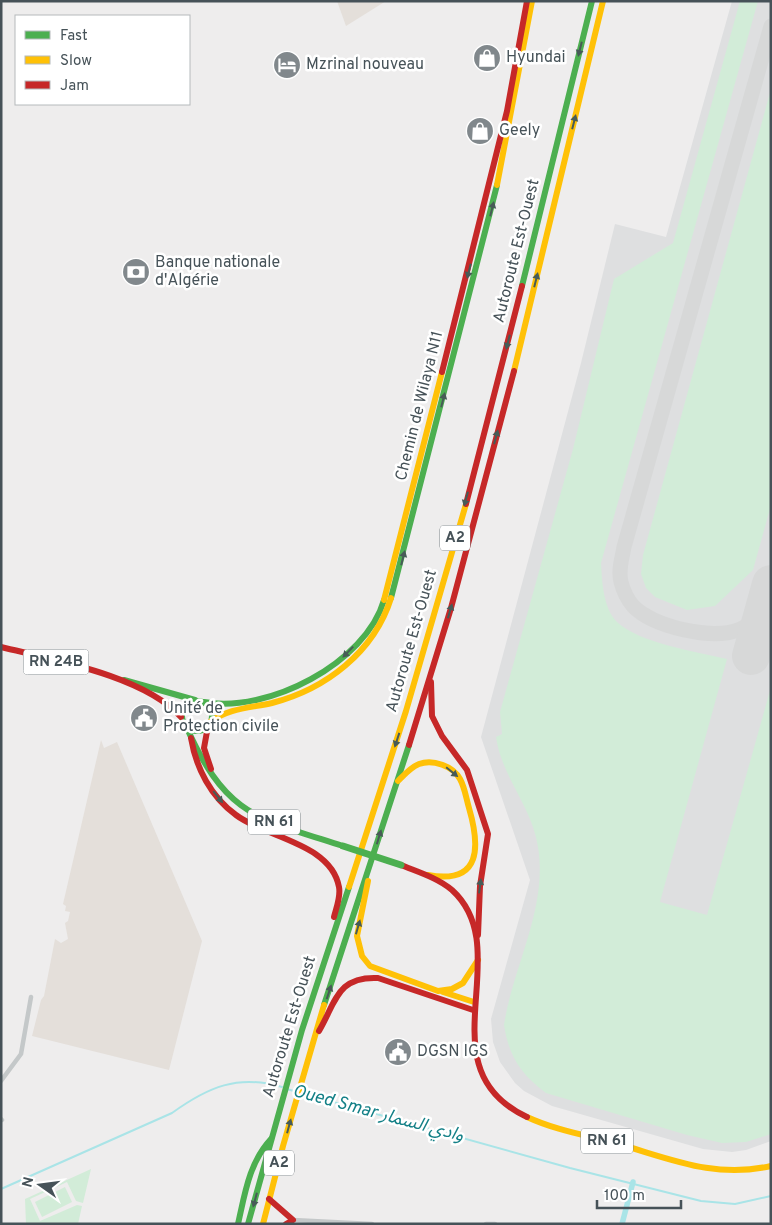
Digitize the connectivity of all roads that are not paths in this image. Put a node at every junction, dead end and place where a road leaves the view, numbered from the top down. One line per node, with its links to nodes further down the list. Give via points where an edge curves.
1 (527, 1): 9 (main road, Chemin de Wilaya N11, one-way to 9, via 478,233 383,603 367,631 352,648 307,683 269,697 228,704)
2 (532, 1): 11 (main road, one-way to 2, via 220,714 281,700 311,688 347,664 373,635 388,608 476,272 502,161)
3 (592, 1): 20 (main road, Autoroute Est-Ouest / A2, one-way to 20, via 492,408 434,617)
4 (603, 1): 6 (main road, Autoroute Est-Ouest / A2, one-way to 4, via 505,403)
5 (1, 647): 7 (main road, RN 24B)
6 (436, 658): 15 (main road, Autoroute Est-Ouest / A2); 18 (main road, one-way to 6, via 480,886 488,834 467,770 432,716 431,682)
7 (111, 678): 8 (main road); 10 (main road, via 167,701)
8 (195, 700): 9 (main road); 10 (main road, via 183,708)
9 (204, 702): 11 (main road, via 212,713)
10 (181, 718): 12 (main road)
11 (209, 724): 12 (main road, via 194,731); 14 (main road, RN 61, via 204,748)
12 (186, 726): 13 (main road, RN 61)
13 (191, 738): 14 (main road, RN 61); 20 (main road, one-way to 20, via 199,769 229,810 244,821 311,850 334,872 339,886 338,902)
14 (216, 781): 17 (main road, RN 61, bridge, via 233,800 251,813)
15 (396, 783): 16 (main road, Autoroute Est-Ouest / A2, one-way to 15); 17 (main road, one-way to 17, via 416,765 428,762 441,764 456,773 463,786 477,840 474,860 465,871 453,877 440,879)
16 (369, 870): 21 (main road, one-way to 16, via 370,966 358,952 356,935 366,898); 24 (main road, Autoroute Est-Ouest / A2, one-way to 16)
17 (428, 875): 18 (main road, RN 61, via 461,900 472,916)
18 (478, 935): 19 (main road, RN 61)
19 (478, 960): 21 (main road, via 464,983); 23 (main road, RN 61)
20 (322, 966): 26 (main road, Autoroute Est-Ouest / A2)
21 (438, 991): 23 (main road)
22 (31, 997): 25 (street, via 21,1054)
23 (474, 1006): 24 (main road, via 378,978 358,978 342,987); 27 (main road, RN 61, via 473,1044 479,1068 490,1088 510,1107 544,1124 710,1171 750,1172)
24 (313, 1039): 28 (main road, Autoroute Est-Ouest / A2, one-way to 24)
25 (1, 1081)
26 (271, 1139): 30 (main road, via 252,1162); 31 (main road, Autoroute Est-Ouest / A2, one-way to 31)
27 (771, 1166)
28 (269, 1199): 29 (main road); 32 (main road, Autoroute Est-Ouest / A2)
29 (289, 1222): 33 (street)
30 (238, 1224)
31 (248, 1224)
32 (263, 1224)
33 (372, 1224)
34 (486, 1224): 35 (street)
35 (495, 1224)

